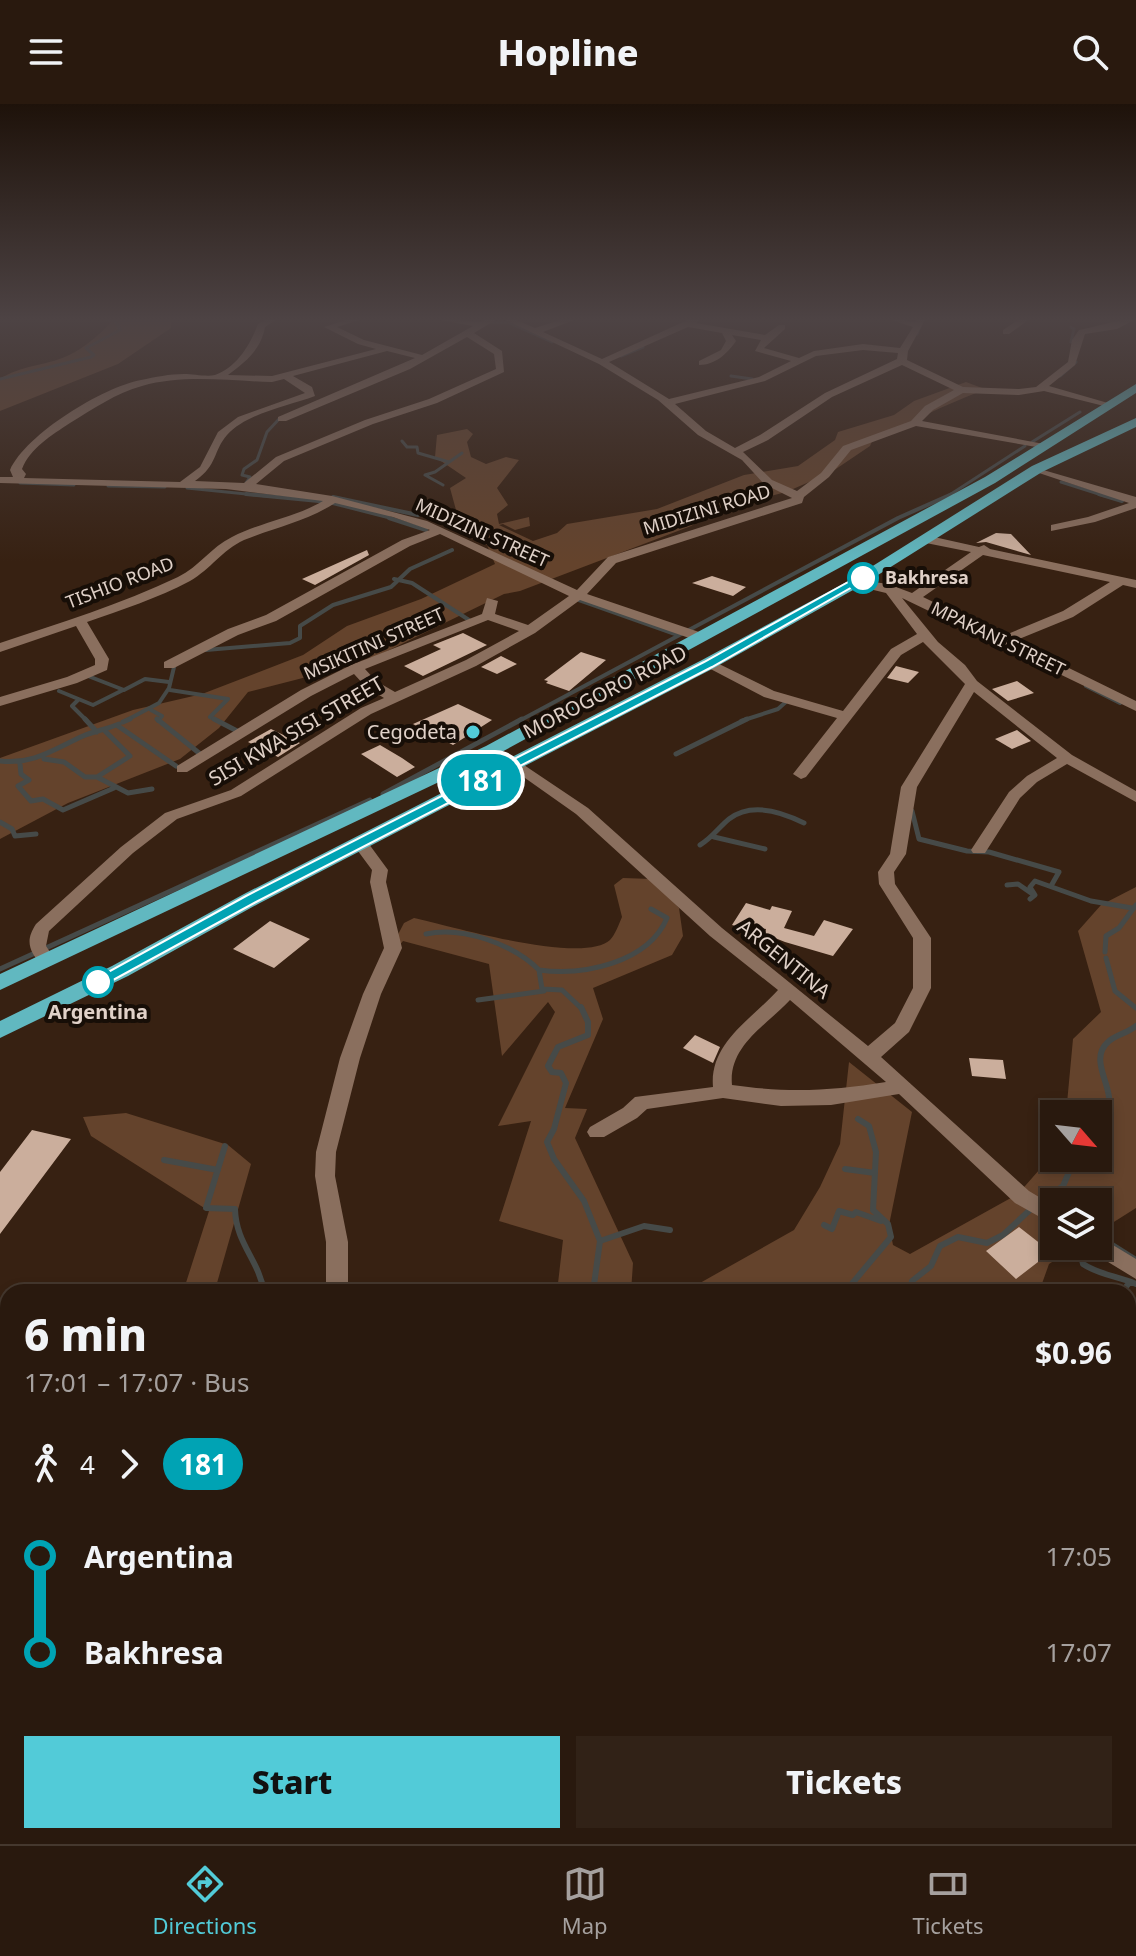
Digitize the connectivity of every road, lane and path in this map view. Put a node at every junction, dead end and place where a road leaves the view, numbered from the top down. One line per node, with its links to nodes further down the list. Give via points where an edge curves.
1 (104, 399): 20 (street, via 45,435 21,458)
2 (297, 399): 21 (street, via 242,419 222,434 205,469)
3 (330, 399): 13 (street)
4 (437, 399): 22 (street, via 280,459)
5 (660, 399): 11 (street, MIDIZINI ROAD)
6 (681, 399): 11 (street)
7 (823, 399): 17 (street, via 762,442)
8 (945, 399): 15 (street)
9 (1084, 399): 12 (street)
10 (1115, 399): 12 (highway, MOROGORO ROAD)
11 (666, 403): 17 (street, MIDIZINI ROAD, via 702,433)
12 (1104, 405): 16 (highway, MOROGORO ROAD)
13 (282, 419)
14 (1136, 422): 18 (highway, MOROGORO ROAD)
15 (915, 423): 16 (street); 23 (street, via 847,448)
16 (1044, 447): 41 (highway, MOROGORO ROAD)
17 (736, 451): 23 (street, MIDIZINI ROAD, via 768,482)
18 (1037, 469): 25 (street); 28 (highway, MOROGORO ROAD)
19 (0, 480): 20 (street, MIDIZINI STREET)
20 (17, 480): 21 (street, MIDIZINI STREET)
21 (184, 484): 22 (street, MIDIZINI STREET)
22 (245, 488): 24 (street, MIDIZINI STREET)
23 (798, 496): 34 (street, MIDIZINI ROAD, via 796,503 623,554 604,566)
24 (332, 500): 27 (street, MIDIZINI STREET); 38 (street, TISHIO ROAD, via 306,516 239,538 184,579)
25 (1136, 502): 26 (street)
26 (1055, 528)
27 (441, 530): 34 (street, MIDIZINI STREET); 45 (street)
28 (925, 539): 29 (street); 30 (highway, MOROGORO ROAD)
29 (984, 549): 31 (street); 35 (street)
30 (857, 582): 33 (street, MPAKANI STREET); 44 (highway, MOROGORO ROAD)
31 (1119, 582): 32 (street); 42 (street, via 1068,614)
32 (1136, 584)
33 (888, 588): 35 (street, MPAKANI STREET); 40 (street)
34 (579, 595): 39 (street, SISI KWA SISI STREET); 41 (street, MIDIZINI STREET)
35 (914, 597): 42 (street, MPAKANI STREET)
36 (492, 601): 37 (street)
37 (488, 616): 39 (street); 46 (street, MSIKITINI STREET)
38 (79, 620): 43 (street, TISHIO ROAD); 49 (street, via 102,667)
39 (530, 630): 48 (street, SISI KWA SISI STREET)
40 (925, 635): 47 (street); 51 (street, via 896,652)
41 (697, 636): 59 (highway, MOROGORO ROAD, via 492,750)
42 (1005, 640): 50 (street, MPAKANI STREET)
43 (0, 648)
44 (708, 664): 51 (street, via 769,694); 53 (highway, MOROGORO ROAD)
45 (169, 665)
46 (356, 668): 48 (street); 54 (street, MSIKITINI STREET)
47 (972, 684): 52 (street); 63 (street, via 909,787 898,854 886,872 887,884 922,938 922,988 902,1027)
48 (393, 697): 59 (street, SISI KWA SISI STREET, via 236,793 178,812 139,841 42,928 37,950)
49 (0, 702)
50 (1136, 707)
51 (846, 716): 55 (street)
52 (1067, 758): 56 (street); 58 (street, via 1014,795)
53 (513, 764): 57 (highway, MOROGORO ROAD); 61 (street, ARGENTINA, via 582,811 716,932)
54 (182, 769)
55 (801, 774)
56 (1136, 797)
57 (360, 843): 62 (highway, MOROGORO ROAD); 70 (street, via 380,870 393,948 360,1027 326,1152)
58 (979, 850)
59 (47, 961): 60 (highway, MOROGORO ROAD)
60 (0, 983)
61 (789, 989): 63 (street, ARGENTINA); 65 (street, via 725,1060)
62 (0, 1030)
63 (867, 1058): 64 (street, ARGENTINA)
64 (903, 1086): 65 (street, via 821,1098); 67 (street, ARGENTINA)
65 (723, 1091): 66 (street, via 642,1102)
66 (597, 1132)
67 (1040, 1208)
68 (1112, 1254): 69 (street)
69 (1136, 1270)
70 (337, 1284)

